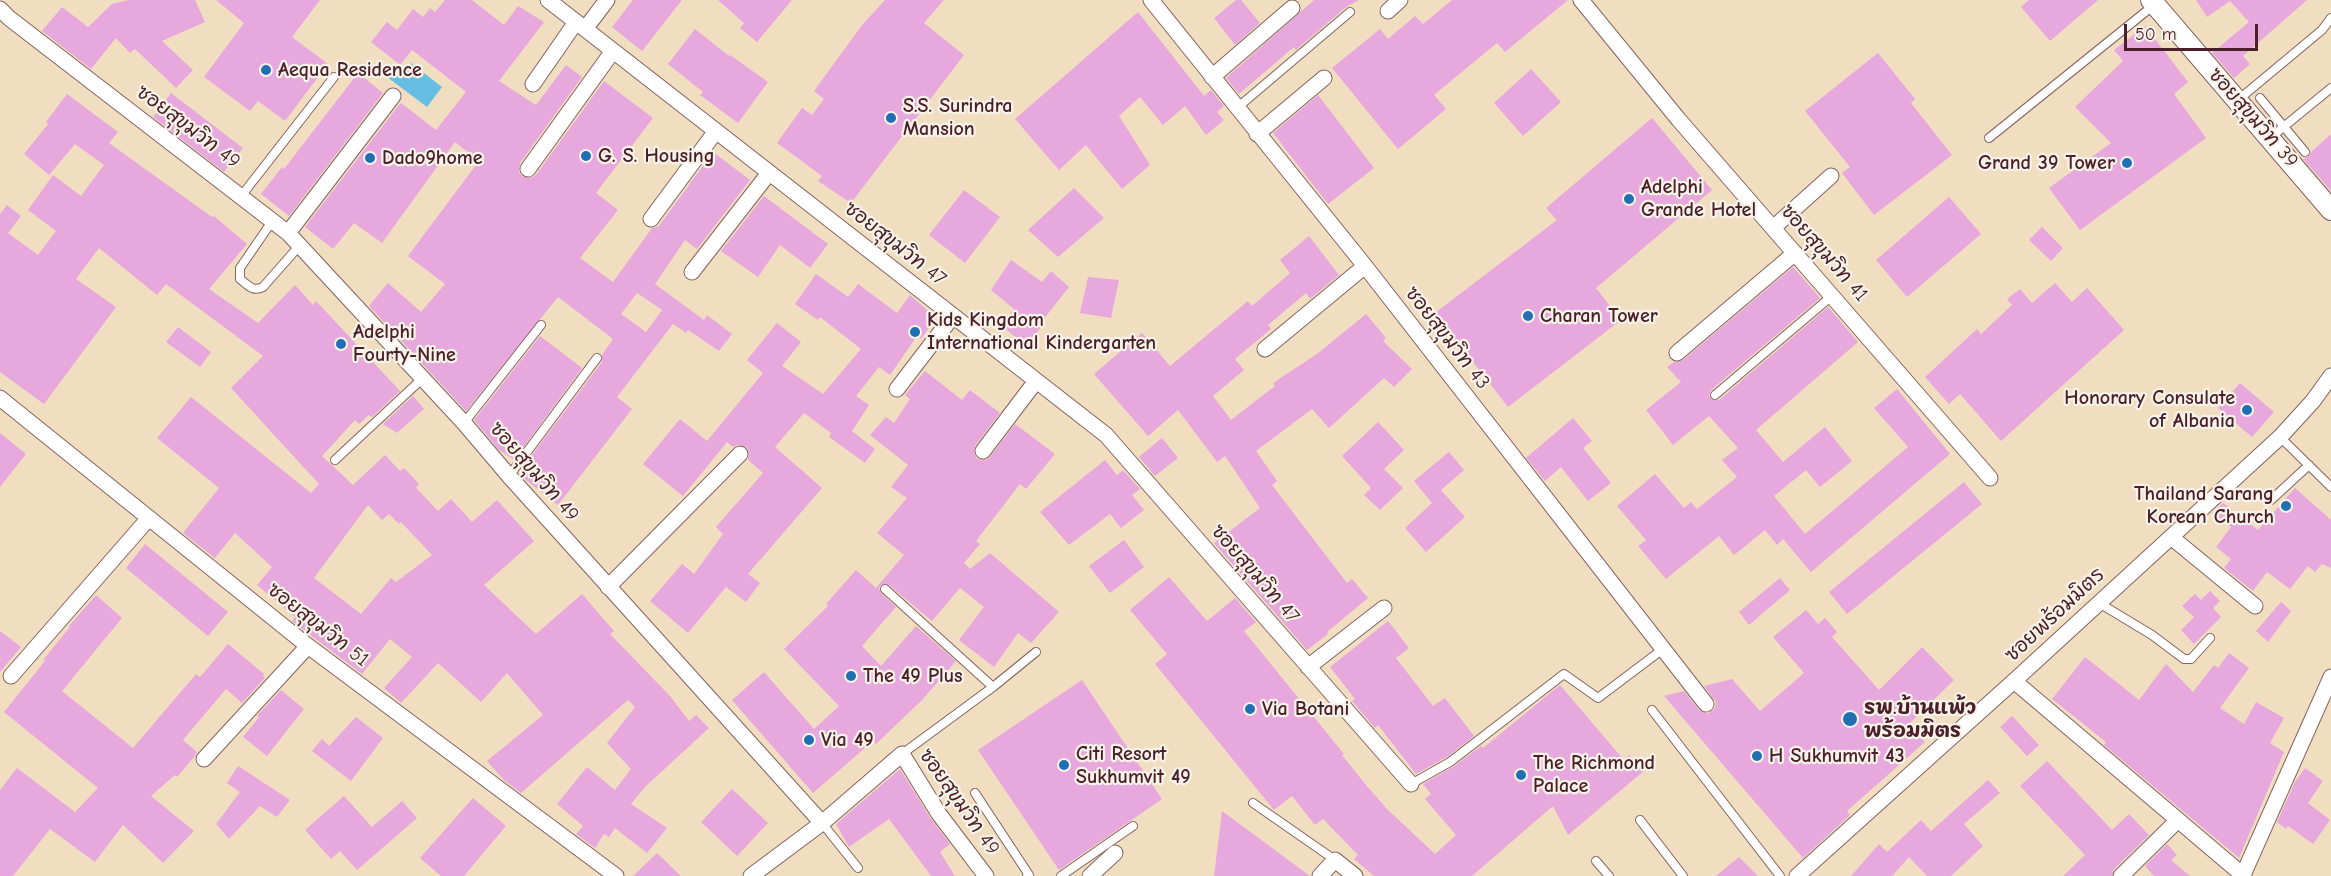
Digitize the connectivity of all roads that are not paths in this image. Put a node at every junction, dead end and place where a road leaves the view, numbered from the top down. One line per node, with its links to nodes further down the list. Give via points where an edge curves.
1 (548, 0): 12 (street, ซอยสุขุมวิท 47)
2 (607, 0): 12 (street)
3 (1151, 0): 15 (street, ซอยสุขุมวิท 43)
4 (1400, 0): 9 (street)
5 (1581, 0): 35 (street, ซอยสุขุมวิท 41)
6 (2153, 2): 21 (street, ซอยสุขุมวิท 39); 26 (lane)
7 (1292, 8): 15 (street)
8 (0, 9): 31 (street, ซอยสุขุมวิท 49)
9 (1388, 11)
10 (1350, 12): 22 (lane)
11 (2331, 18): 21 (lane, via 2322,30)
12 (581, 26): 13 (street, ซอยสุขุมวิท 47); 17 (street)
13 (613, 51): 23 (street, ซอยสุขุมวิท 47); 28 (street)
14 (334, 77): 31 (lane)
15 (1212, 77): 22 (street, ซอยสุขุมวิท 43)
16 (1324, 78): 25 (street)
17 (533, 84)
18 (2331, 88): 24 (lane)
19 (393, 96): 36 (street)
20 (2260, 98): 24 (lane)
21 (2238, 100): 24 (street, ซอยสุขุมวิท 39)
22 (1237, 108): 25 (street, ซอยสุขุมวิท 43)
23 (716, 131): 29 (street, ซอยสุขุมวิท 47); 33 (street)
24 (2277, 133): 27 (lane); 32 (street, ซอยสุขุมวิท 39)
25 (1257, 134): 39 (street, ซอยสุขุมวิท 43)
26 (1989, 138)
27 (2305, 152)
28 (528, 169)
29 (769, 172): 40 (street); 42 (street, ซอยสุขุมวิท 47)
30 (1831, 176): 35 (street)
31 (242, 195): 34 (street, ซอยสุขุมวิท 49)
32 (2331, 210)
33 (651, 219)
34 (273, 220): 36 (street, ซอยสุขุมวิท 49); 37 (lane, via 240,268 240,279 252,289 263,287)
35 (1773, 228): 38 (street, ซอยสุขุมวิท 41)
36 (288, 233): 37 (street, ซอยสุขุมวิท 49)
37 (300, 245): 48 (street, ซอยสุขุมวิท 49)
38 (1795, 253): 41 (street, ซอยสุขุมวิท 41); 45 (street)
39 (1365, 267): 44 (street); 72 (street, ซอยสุขุมวิท 43)
40 (692, 272)
41 (1833, 295): 51 (lane); 60 (street, ซอยสุขุมวิท 41)
42 (953, 316): 49 (street, ซอยสุขุมวิท 47); 50 (street)
43 (541, 326): 53 (lane)
44 (1264, 349)
45 (1677, 353)
46 (597, 358): 59 (lane)
47 (2331, 376): 54 (street, ซอยพร้อมมิตร)
48 (423, 378): 53 (street, ซอยสุขุมวิท 49); 57 (lane)
49 (1036, 381): 55 (street); 74 (street, ซอยสุขุมวิท 47, via 1106,435)
50 (897, 389)
51 (1715, 395)
52 (0, 398): 63 (street, ซอยสุขุมวิท 51)
53 (464, 423): 59 (street, ซอยสุขุมวิท 49)
54 (2280, 437): 58 (lane); 64 (street, ซอยพร้อมมิตร)
55 (983, 451)
56 (740, 454): 65 (street)
57 (334, 460)
58 (2309, 465): 61 (lane); 62 (lane)
59 (509, 476): 65 (street, ซอยสุขุมวิท 49)
60 (1990, 478)
61 (2331, 487)
62 (2271, 500)
63 (150, 518): 71 (street, ซอยสุขุมวิท 51); 75 (street)
64 (2171, 537): 67 (street, ซอยพร้อมมิตร); 68 (street)
65 (608, 587): 88 (street, ซอยสุขุมวิท 49)
66 (885, 588): 78 (lane)
67 (2099, 603): 70 (lane, via 2184,659 2191,659); 77 (street, ซอยพร้อมมิตร)
68 (2255, 606)
69 (1384, 608): 74 (street)
70 (2210, 638)
71 (308, 646): 82 (street); 95 (street, ซอยสุขุมวิท 51)
72 (1663, 649): 79 (street, ซอยสุขุมวิท 43); 83 (lane, via 1598,698 1564,674 1450,762)
73 (1036, 652): 78 (lane)
74 (1308, 667): 83 (street, ซอยสุขุมวิท 47)
75 (11, 676)
76 (2331, 677): 94 (street)
77 (2014, 681): 87 (street); 106 (street, ซอยพร้อมมิตร)
78 (993, 687): 81 (lane)
79 (1706, 704)
80 (1652, 710): 105 (lane)
81 (902, 754): 88 (street, ซอยสุขุมวิท 49); 97 (street, ซอยสุขุมวิท 49, via 939,814)
82 (204, 759)
83 (1411, 784)
84 (975, 794): 98 (lane)
85 (1253, 803): 91 (lane)
86 (1640, 820): 104 (lane)
87 (2178, 820): 94 (street); 107 (street)
88 (822, 823): 93 (lane); 96 (street)
89 (1133, 826): 99 (lane)
90 (1114, 853): 100 (street)
91 (1335, 860): 101 (street); 102 (street)
92 (1596, 861): 103 (lane)
93 (858, 868)
94 (2243, 875)
95 (616, 876)
96 (751, 876)
97 (986, 876)
98 (1029, 876)
99 (1061, 876)
100 (1090, 876)
101 (1320, 876)
102 (1355, 876)
103 (1609, 876)
104 (1683, 876)
105 (1780, 876)
106 (1797, 876)
107 (2121, 876)

